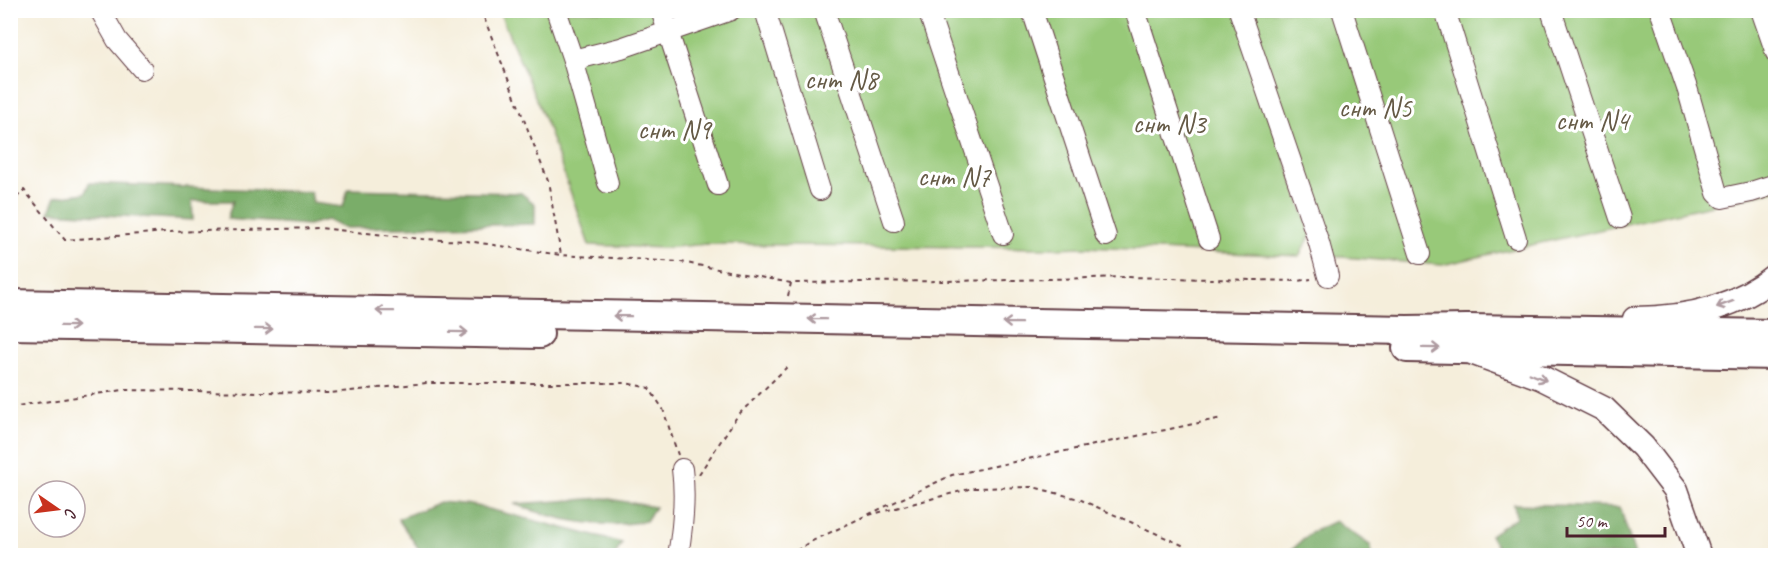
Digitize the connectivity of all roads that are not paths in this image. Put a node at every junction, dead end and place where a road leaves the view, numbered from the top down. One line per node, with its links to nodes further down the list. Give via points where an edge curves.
1 (100, 10): 20 (street, via 117,40)
2 (556, 10): 19 (street)
3 (662, 10): 17 (street)
4 (731, 10): 17 (street)
5 (765, 10): 24 (street)
6 (824, 10): 26 (street)
7 (928, 10): 27 (street)
8 (1032, 10): 28 (street)
9 (1135, 10): 30 (street)
10 (1239, 10): 34 (street)
11 (1245, 10): 31 (street)
12 (1342, 10): 32 (street)
13 (1445, 10): 29 (street)
14 (1551, 10): 25 (street)
15 (1660, 10): 22 (street, via 1717,193 1722,198)
16 (1761, 10): 18 (street)
17 (669, 32): 19 (street); 23 (street)
18 (1776, 53)
19 (573, 60): 21 (street)
20 (142, 69)
21 (608, 183)
22 (1776, 184)
23 (718, 185)
24 (820, 190)
25 (1620, 218)
26 (894, 220)
27 (1003, 234)
28 (1106, 236)
29 (1516, 238)
30 (1209, 239)
31 (1333, 254)
32 (1420, 254)
33 (1776, 275): 38 (main road, one-way to 38, via 1733,300 1698,314 1661,319 1509,320)
34 (1328, 276)
35 (10, 303): 38 (highway, one-way to 35, via 1395,330)
36 (10, 325): 38 (highway, one-way to 38)
37 (1776, 334): 38 (highway)
38 (1466, 339): 39 (highway); 42 (main road, one-way to 42, via 1604,409 1643,447 1676,490)
39 (1776, 355)
40 (682, 469): 41 (street, via 685,488)
41 (678, 555)
42 (1699, 555)

